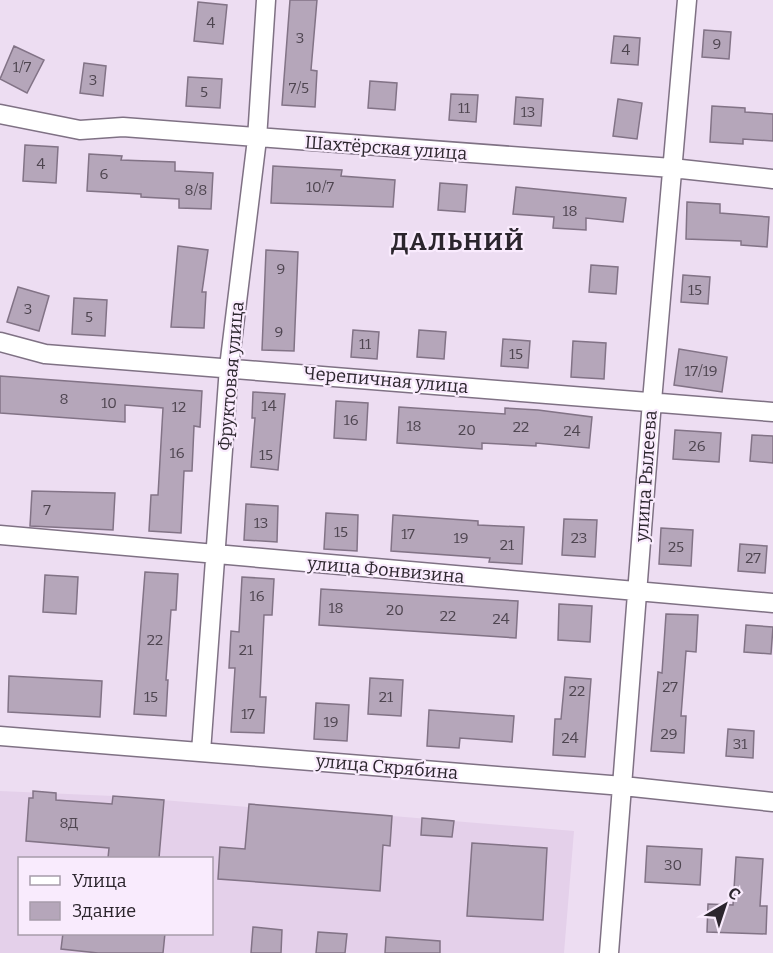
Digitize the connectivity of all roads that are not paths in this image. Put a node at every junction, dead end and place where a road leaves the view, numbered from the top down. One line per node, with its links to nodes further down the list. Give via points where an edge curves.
1 (266, 0): 4 (street, Фруктовая улица)
2 (687, 0): 5 (street, улица Рылеева)
3 (0, 114): 4 (street, Шахтёрская улица, via 80,130 123,127)
4 (257, 139): 5 (street, Шахтёрская улица); 8 (street, Фруктовая улица)
5 (672, 168): 6 (street, Шахтёрская улица); 9 (street, улица Рылеева)
6 (773, 179)
7 (0, 342): 8 (street, Черепичная улица, via 45,354)
8 (229, 367): 9 (street, Черепичная улица); 12 (street, Фруктовая улица)
9 (652, 401): 10 (street, Черепичная улица); 13 (street, улица Рылеева)
10 (773, 412)
11 (0, 535): 12 (street, улица Фонвизина)
12 (215, 556): 13 (street, улица Фонвизина); 16 (street, Фруктовая улица)
13 (637, 592): 14 (street, улица Фонвизина); 17 (street, улица Рылеева)
14 (773, 603)
15 (0, 736): 16 (street, улица Скрябина)
16 (201, 752): 17 (street, улица Скрябина)
17 (623, 786): 18 (street, улица Скрябина); 19 (street, улица Рылеева)
18 (773, 801)
19 (609, 953)

